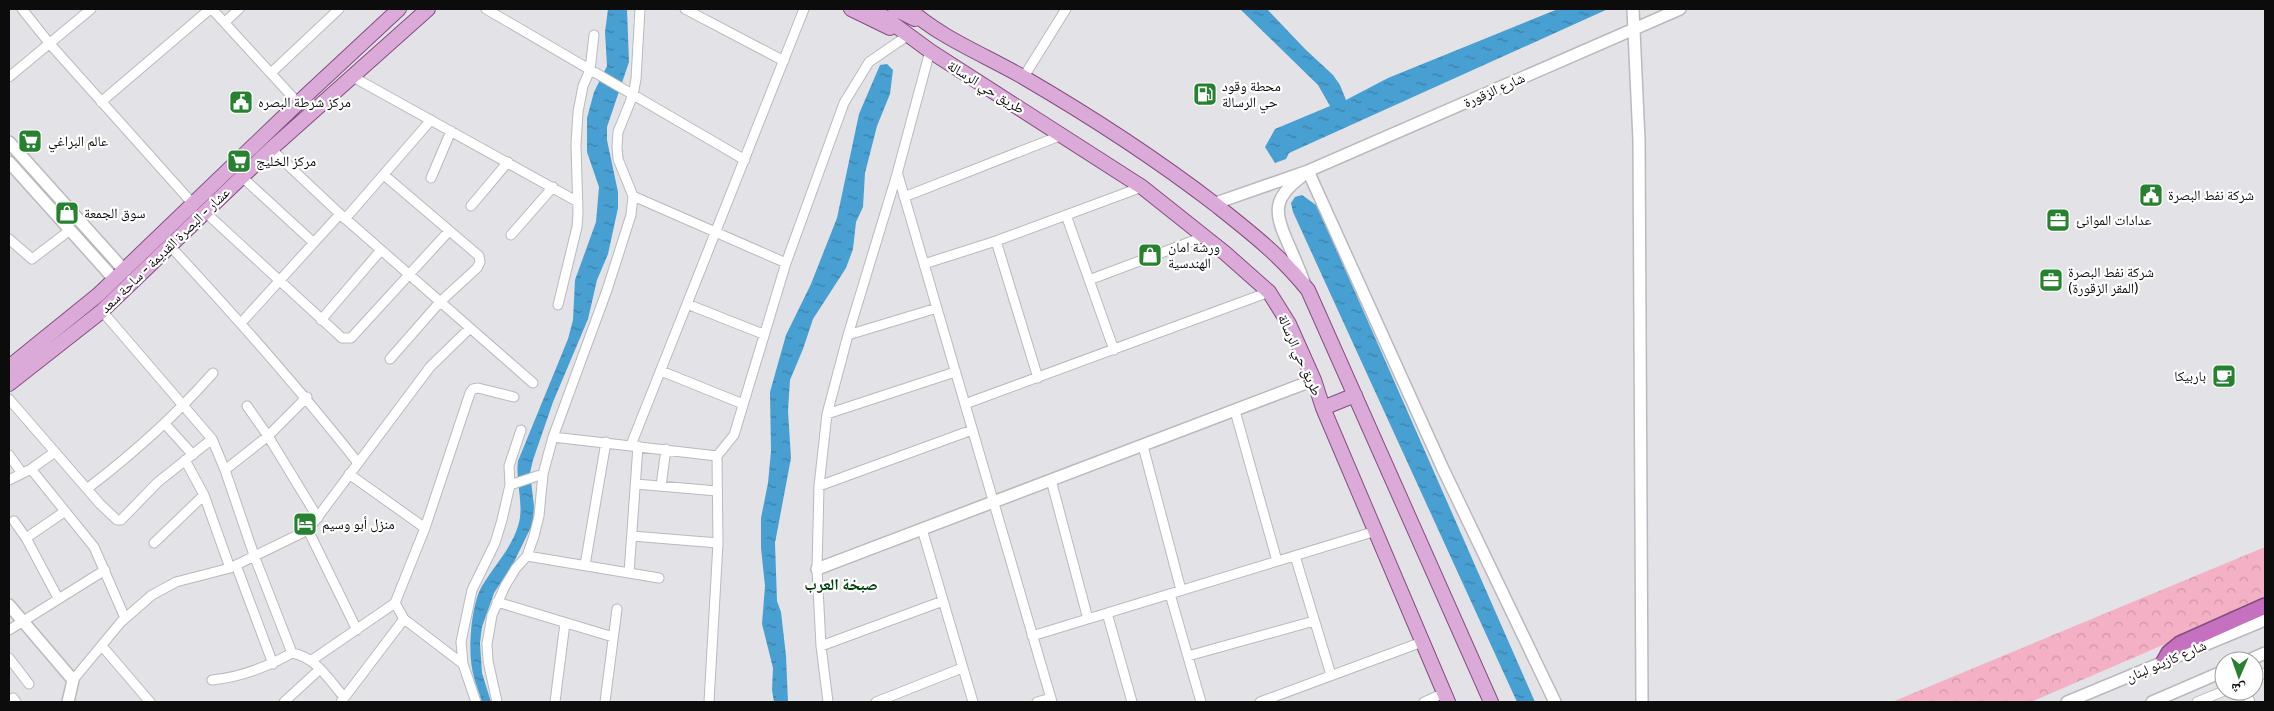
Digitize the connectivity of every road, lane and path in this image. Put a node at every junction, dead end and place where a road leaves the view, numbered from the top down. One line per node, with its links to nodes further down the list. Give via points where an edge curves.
1 (22, 9): 24 (street)
2 (91, 9): 24 (street)
3 (211, 9): 19 (street); 33 (street)
4 (239, 9): 19 (street)
5 (339, 9): 28 (street)
6 (399, 9): 34 (main road)
7 (428, 9): 30 (main road, عشار - البصرة القديمة - ساحة سعد)
8 (486, 9): 27 (street)
9 (640, 9): 32 (street)
10 (685, 9): 26 (street)
11 (804, 9): 26 (street)
12 (851, 9): 23 (main road)
13 (872, 9): 23 (main road, طريق حي الرسالة)
14 (895, 9): 20 (main road, طريق حي الرسالة)
15 (909, 9): 20 (main road, طريق حي الرسالة)
16 (1066, 9): 31 (street)
17 (1633, 9): 21 (street)
18 (1680, 9): 21 (street, شارع الزقورة)
19 (225, 22): 28 (street)
20 (925, 24): 31 (main road, طريق حي الرسالة)
21 (1634, 29): 43 (street, شارع الزقورة); 219 (street, via 1639,140)
22 (594, 35): 27 (street)
23 (907, 36): 25 (main road, طريق حي الرسالة); 69 (street, via 869,62 844,103)
24 (50, 44): 29 (street); 33 (street)
25 (930, 51): 37 (main road, طريق حي الرسالة); 44 (street)
26 (784, 61): 40 (street)
27 (594, 72): 32 (street); 52 (street, via 583,86 578,120)
28 (271, 73): 34 (street)
29 (9, 77)
30 (353, 78): 35 (street); 39 (main road, عشار - البصرة القديمة - ساحة سعد)
31 (1023, 78): 54 (main road, طريق حي الرسالة, via 1152,158)
32 (633, 95): 40 (street); 50 (street, via 618,132 616,147)
33 (101, 102): 53 (street)
34 (298, 103): 53 (main road)
35 (431, 120): 36 (street); 45 (street)
36 (451, 131): 42 (street); 47 (street)
37 (1062, 135): 49 (main road, طريق حي الرسالة); 51 (street)
38 (9, 142): 72 (street)
39 (271, 150): 46 (main road, عشار - البصرة القديمة - ساحة سعد); 58 (street)
40 (745, 160): 61 (street)
41 (9, 162): 59 (street)
42 (508, 162): 48 (street); 55 (street)
43 (1308, 171): 54 (street, شارع الزقورة); 75 (street, شارع الزقورة, via 1284,192 1277,212); 218 (street, via 1443,469)
44 (898, 174): 51 (street); 86 (street)
45 (384, 175): 58 (street); 60 (street)
46 (242, 177): 56 (main road, عشار - البصرة القديمة - ساحة سعد); 66 (street)
47 (431, 178)
48 (553, 187): 52 (street); 62 (street)
49 (1142, 187): 57 (street); 63 (main road, طريق حي الرسالة)
50 (634, 196): 61 (street); 112 (street, via 631,216 607,290)
51 (904, 198): 70 (street)
52 (578, 202): 79 (street, via 577,227)
53 (193, 204): 72 (main road)
54 (1214, 204): 75 (main road, طريق حي الرسالة, via 1279,256)
55 (471, 206)
56 (205, 212): 67 (main road, عشار - البصرة القديمة - ساحة سعد); 74 (street)
57 (1066, 215): 65 (street); 73 (street)
58 (343, 217): 66 (street); 68 (street)
59 (70, 230): 64 (street, via 32,259); 72 (street)
60 (449, 230): 71 (street); 77 (street, via 479,256 480,262)
61 (716, 232): 69 (street); 78 (street)
62 (511, 235)
63 (1206, 236): 73 (street); 76 (main road, طريق حي الرسالة)
64 (9, 239)
65 (996, 240): 70 (street); 93 (street)
66 (314, 243): 74 (street)
67 (171, 247): 81 (main road, عشار - البصرة القديمة - ساحة سعد); 83 (street)
68 (381, 250): 71 (street); 82 (street)
69 (786, 263): 85 (street)
70 (924, 264): 80 (street)
71 (409, 274): 77 (street); 82 (street, via 351,338 342,338)
72 (119, 275): 89 (main road)
73 (1089, 280): 87 (street)
74 (280, 281): 82 (street); 83 (street)
75 (1308, 290): 97 (main road, طريق حي الرسالة)
76 (1268, 292): 87 (street); 94 (main road, طريق حي الرسالة, via 1289,324)
77 (440, 302): 84 (street); 88 (street)
78 (687, 304): 85 (street); 90 (street)
79 (558, 305)
80 (937, 308): 86 (street); 91 (street)
81 (102, 311): 95 (main road, عشار - البصرة القديمة - ساحة سعد); 103 (street)
82 (321, 320)
83 (241, 323): 98 (street)
84 (470, 328): 96 (street); 122 (street, via 430,367)
85 (764, 334): 101 (street)
86 (848, 334): 107 (street)
87 (1114, 350): 93 (street)
88 (390, 359)
89 (9, 367)
90 (661, 371): 101 (street); 115 (street)
91 (955, 372): 102 (street); 107 (street)
92 (214, 373): 103 (street)
93 (1038, 378): 102 (street)
94 (1314, 380): 105 (main road, طريق حي الرسالة); 106 (street)
95 (9, 384)
96 (533, 384)
97 (1355, 395): 105 (main road); 217 (main road, طريق حي الرسالة)
98 (307, 397): 111 (street); 122 (street)
99 (514, 397): 141 (street, via 478,388 470,393)
100 (9, 400): 118 (street)
101 (743, 404): 120 (street, via 734,435)
102 (965, 404): 110 (street)
103 (184, 405): 108 (street); 113 (street)
104 (247, 406): 111 (street)
105 (1323, 408): 144 (main road, طريق حي الرسالة)
106 (1235, 411): 116 (street); 152 (street)
107 (827, 414): 133 (street)
108 (165, 424): 121 (street); 134 (street, via 127,459)
109 (521, 430): 130 (street, via 509,466)
110 (972, 430): 133 (street); 137 (street)
111 (268, 436): 124 (street); 139 (street)
112 (553, 438): 114 (street); 127 (street)
113 (212, 439): 121 (street); 124 (street)
114 (606, 442): 115 (street); 153 (street)
115 (635, 446): 117 (street); 131 (street)
116 (1143, 446): 129 (street); 159 (street)
117 (666, 449): 120 (street); 132 (street)
118 (55, 452): 123 (street); 134 (street)
119 (9, 455): 125 (street)
120 (717, 456): 135 (street)
121 (189, 458): 134 (street, via 158,482 121,520 114,519); 136 (street)
122 (358, 463): 126 (street)
123 (31, 469): 125 (street); 138 (street)
124 (225, 470): 151 (street)
125 (22, 473): 128 (street)
126 (349, 474): 139 (street); 141 (street)
127 (539, 474): 130 (street); 149 (street, via 539,516)
128 (9, 480)
129 (1051, 480): 137 (street); 171 (street)
130 (513, 484): 188 (street, via 495,543 472,590 461,642)
131 (636, 484): 132 (street); 145 (street)
132 (661, 486): 135 (street)
133 (819, 486): 155 (street)
134 (88, 488)
135 (717, 491): 148 (street)
136 (204, 494): 147 (street); 154 (street)
137 (994, 502): 142 (street); 177 (street)
138 (64, 512): 146 (street); 156 (street, via 94,547)
139 (318, 518): 143 (street)
140 (14, 521): 146 (street)
141 (426, 528): 164 (street)
142 (922, 529): 155 (street); 162 (street)
143 (308, 530): 151 (street); 176 (street)
144 (1376, 531): 150 (street); 179 (main road, طريق حي الرسالة)
145 (632, 536): 148 (street); 157 (street)
146 (26, 538): 161 (street)
147 (154, 543)
148 (718, 543): 208 (street)
149 (527, 556): 153 (street); 163 (street, via 516,568)
150 (1295, 556): 152 (street); 172 (street)
151 (255, 558): 154 (street); 182 (street)
152 (1277, 561): 159 (street)
153 (585, 564): 157 (street)
154 (233, 567): 169 (street, via 176,582 152,595); 187 (street)
155 (817, 569): 181 (street)
156 (104, 570): 161 (street); 169 (street)
157 (629, 572): 158 (street)
158 (658, 578)
159 (1181, 590): 160 (street)
160 (1170, 594): 168 (street); 183 (street)
161 (58, 598): 173 (street)
162 (943, 601): 181 (street); 189 (street)
163 (497, 602): 174 (street); 205 (street, via 487,644)
164 (395, 603): 170 (street); 176 (street)
165 (9, 605): 173 (street)
166 (617, 609): 178 (street)
167 (2262, 612): 186 (highway, via 2176,646)
168 (1107, 613): 171 (street); 213 (street)
169 (125, 618): 180 (street)
170 (404, 619): 188 (street); 199 (street)
171 (1088, 619): 177 (street)
172 (1314, 621): 183 (street); 192 (street)
173 (22, 622): 175 (street); 193 (street)
174 (565, 622): 178 (street); 206 (street)
175 (9, 630)
176 (356, 630): 185 (street)
177 (1032, 636): 200 (street)
178 (613, 637): 207 (street)
179 (1422, 642): 192 (street); 197 (main road, طريق حي الرسالة)
180 (102, 646): 193 (street); 202 (street)
181 (821, 646): 209 (street)
182 (292, 653): 185 (street); 187 (street)
183 (1188, 656): 214 (street)
184 (9, 658): 195 (street)
185 (312, 660): 190 (street)
186 (2164, 662): 220 (street, شارع كازينو لبنان)
187 (273, 664): 194 (street, via 236,678)
188 (462, 664): 204 (street)
189 (962, 668): 198 (street); 211 (street)
190 (320, 669): 199 (street); 203 (street)
191 (2214, 675): 221 (street)
192 (1332, 676): 215 (street)
193 (73, 680): 201 (street)
194 (212, 680)
195 (29, 684)
196 (2214, 695): 222 (street)
197 (1446, 698): 216 (street)
198 (894, 699): 210 (street)
199 (342, 700)
200 (1051, 700): 212 (street)
201 (68, 702)
202 (150, 702)
203 (284, 702)
204 (476, 702)
205 (497, 702)
206 (555, 702)
207 (605, 702)
208 (710, 702)
209 (828, 702)
210 (876, 702)
211 (972, 702)
212 (1037, 702)
213 (1132, 702)
214 (1201, 702)
215 (1260, 702)
216 (1424, 702)
217 (1492, 702)
218 (1555, 702)
219 (1642, 702)
220 (2067, 702)
221 (2152, 702)
222 (2197, 702)

